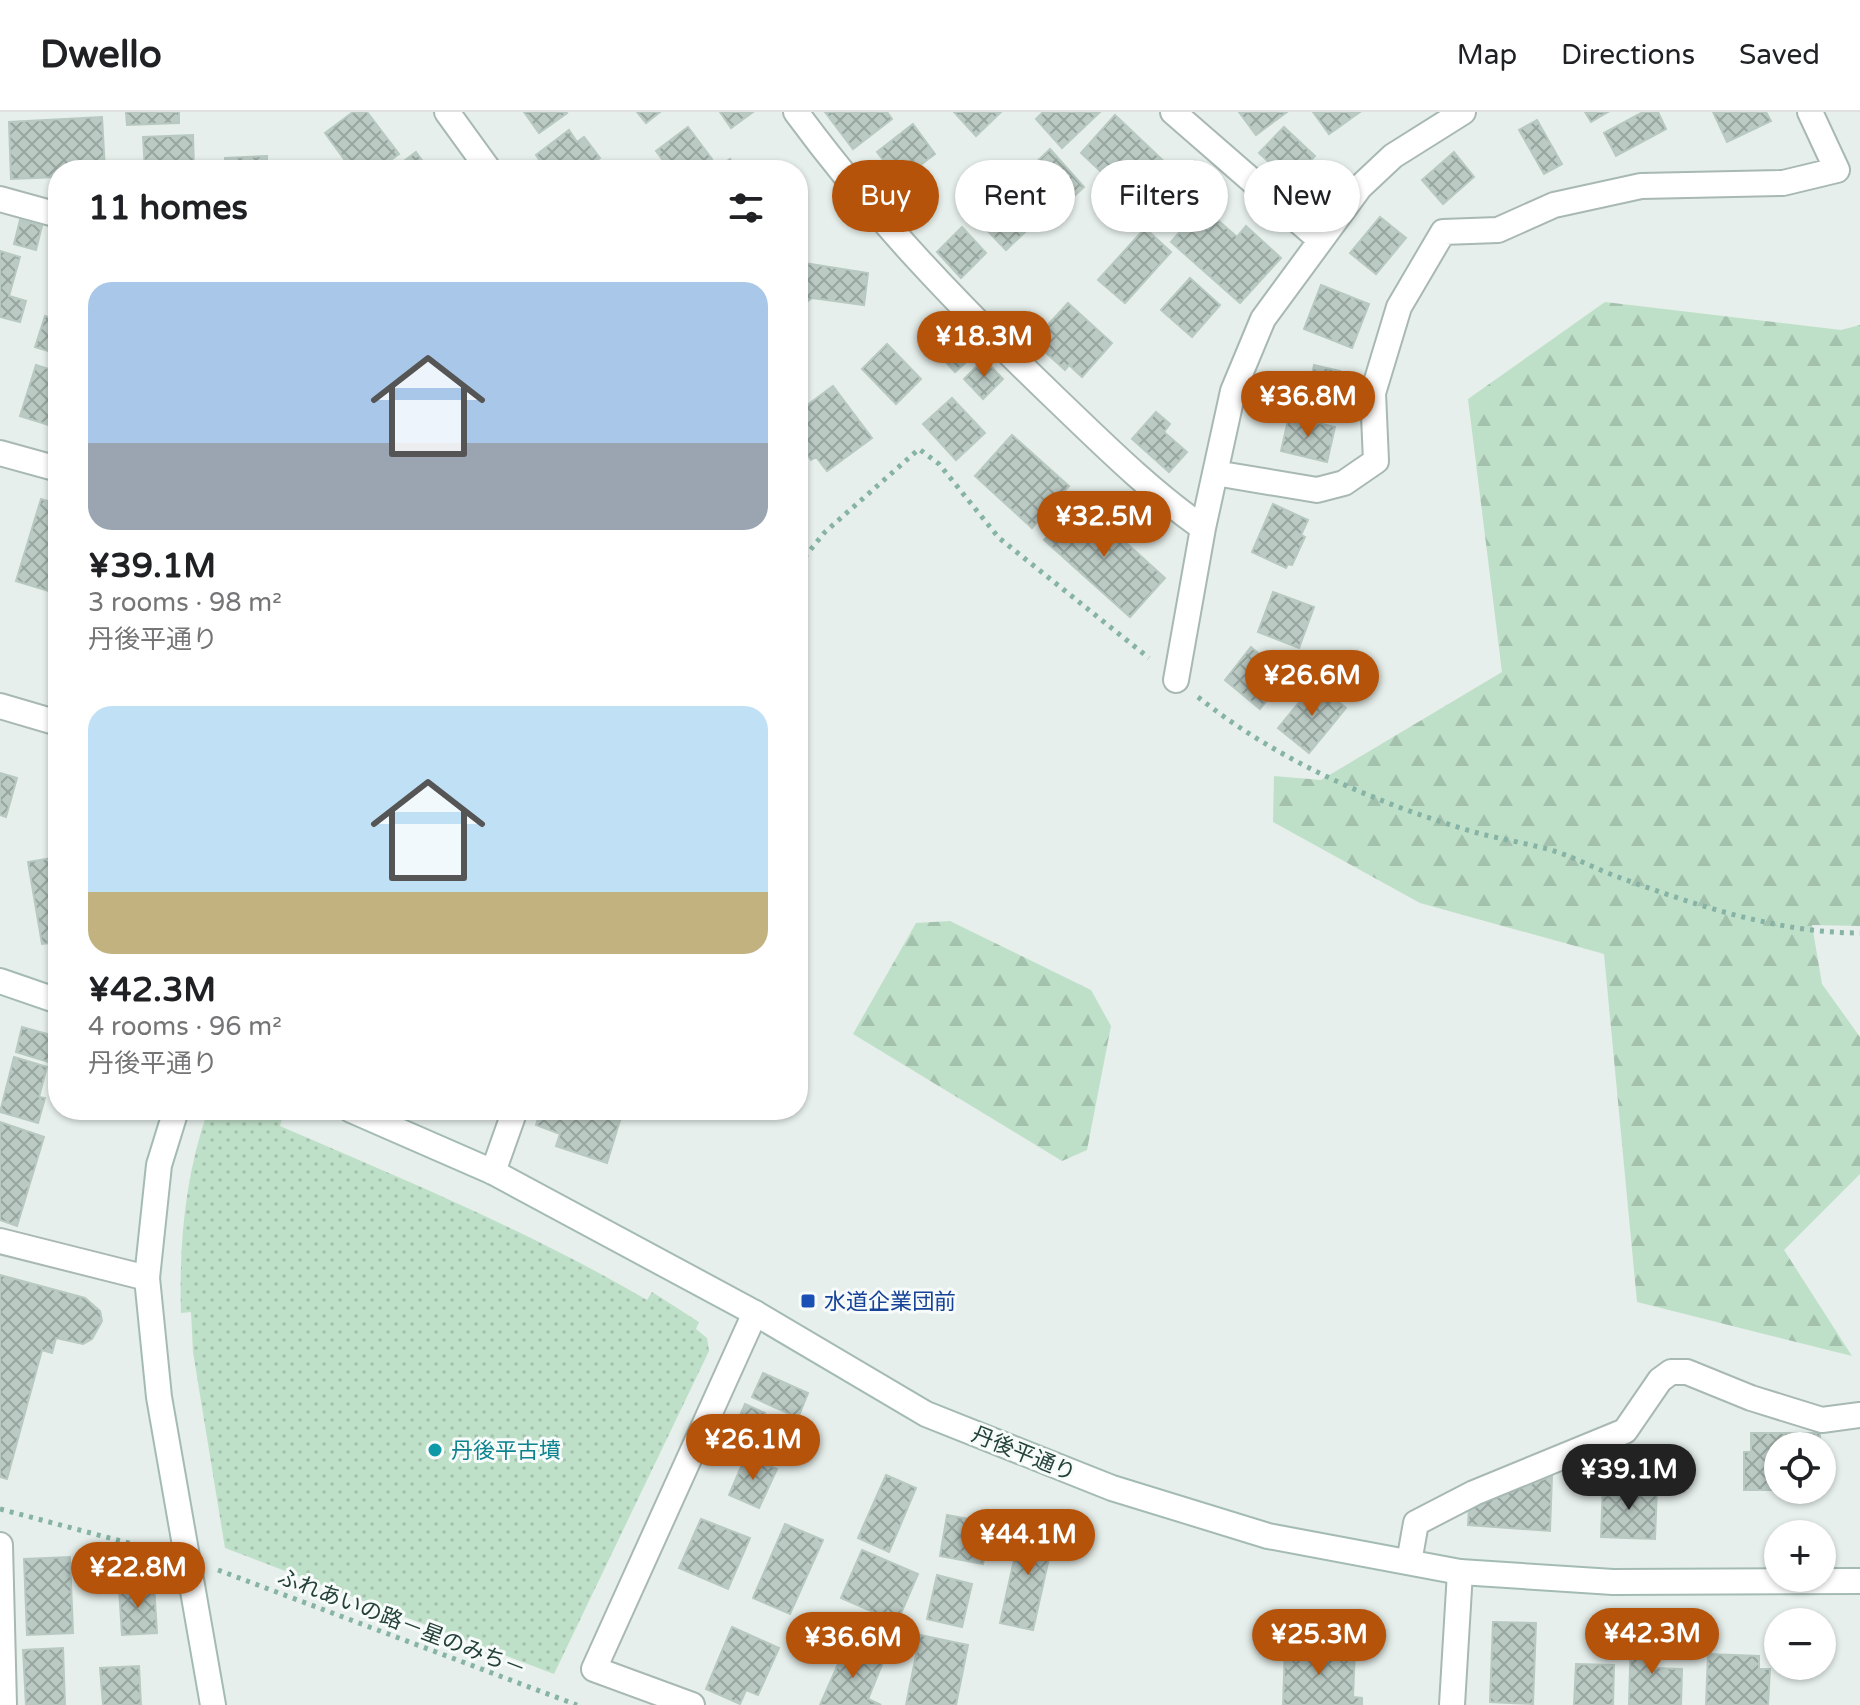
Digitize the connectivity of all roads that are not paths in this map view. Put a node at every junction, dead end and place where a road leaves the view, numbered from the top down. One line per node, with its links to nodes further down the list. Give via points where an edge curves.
1 (447, 112): 6 (street)
2 (796, 112): 13 (street, via 845,180 973,320 1162,499)
3 (1173, 112): 9 (street)
4 (1463, 112): 9 (street, via 1393,156 1360,187)
5 (1810, 112): 12 (street, via 1837,170 1783,183 1641,186 1554,205 1498,230 1443,232 1399,307 1373,393 1376,461 1344,483 1317,490)
6 (482, 160)
7 (0, 199): 8 (street)
8 (48, 212)
9 (1319, 239): 12 (street, via 1263,319 1233,391)
10 (0, 453): 11 (street)
11 (48, 466)
12 (1215, 473): 13 (street)
13 (1203, 528): 14 (street)
14 (1176, 680)
15 (0, 706): 16 (street)
16 (48, 720)
17 (0, 981): 18 (street)
18 (48, 998)
19 (173, 1120): 24 (street, via 159,1165)
20 (374, 1120): 22 (street, 丹後平通り)
21 (511, 1120): 22 (street)
22 (493, 1172): 25 (street, 丹後平通り)
23 (0, 1241): 24 (street)
24 (147, 1278): 32 (street, via 159,1397)
25 (755, 1313): 28 (street, 丹後平通り, via 926,1414 1112,1488 1268,1536); 33 (street, via 594,1669)
26 (1860, 1415): 28 (street, via 1822,1420 1687,1372 1671,1372 1625,1431 1474,1493 1416,1523)
27 (0, 1545): 31 (street)
28 (1409, 1562): 29 (street, 丹後平通り)
29 (1460, 1572): 30 (street, 丹後平通り, via 1613,1582); 34 (street)
30 (1860, 1581)
31 (4, 1705)
32 (213, 1705)
33 (692, 1705)
34 (1452, 1705)

